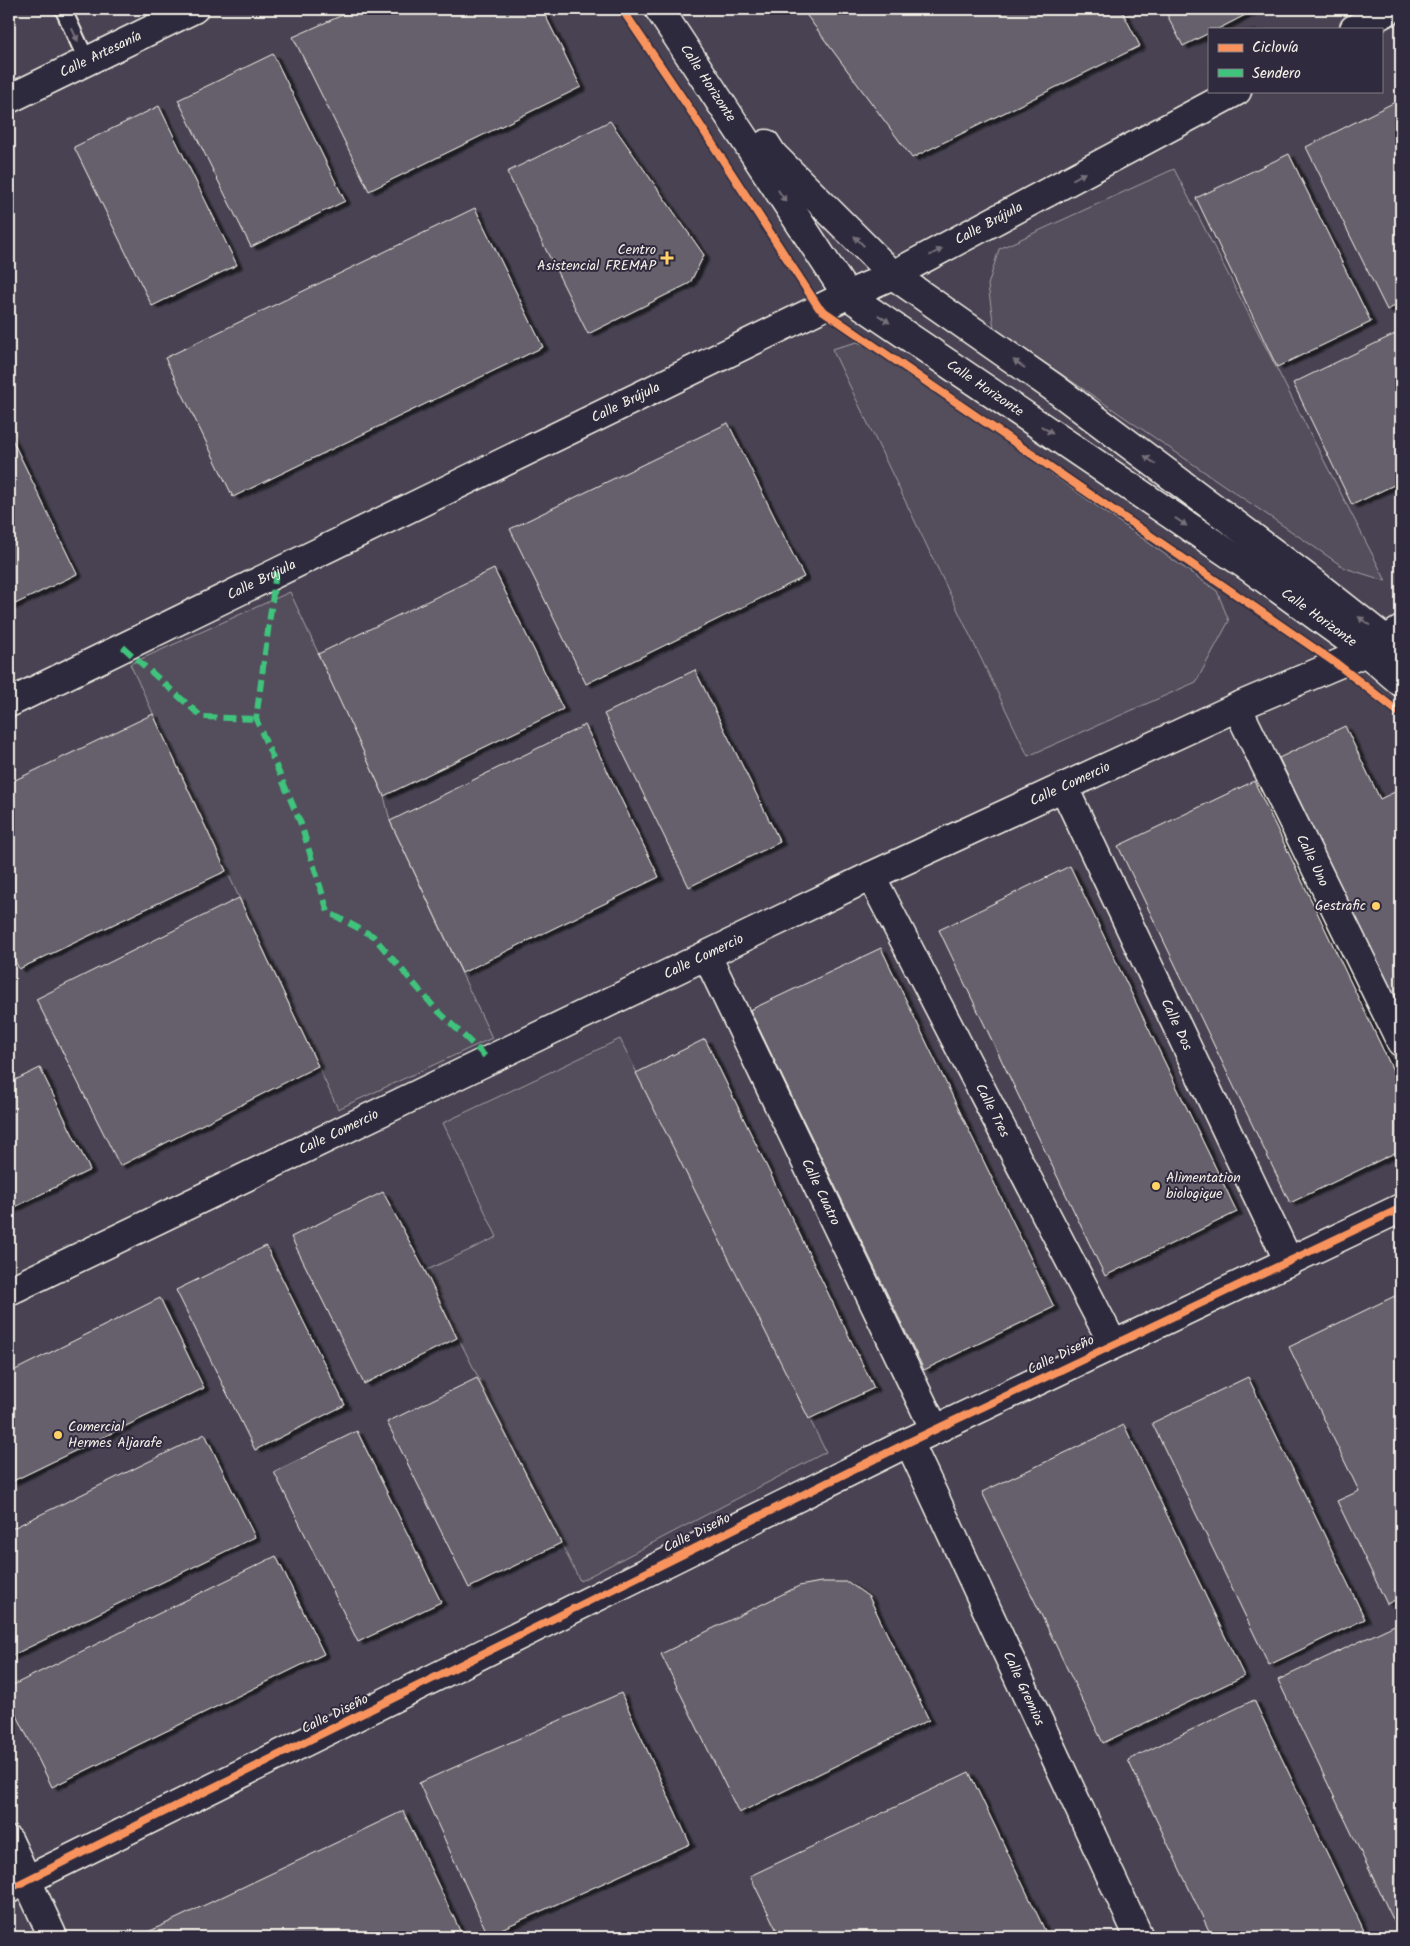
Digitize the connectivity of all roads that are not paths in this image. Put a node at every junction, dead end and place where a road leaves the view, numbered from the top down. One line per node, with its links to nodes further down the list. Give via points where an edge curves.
1 (63, 9): 7 (lane, one-way to 7)
2 (194, 9): 7 (street, Calle Artesanía)
3 (659, 9): 11 (street, Calle Horizonte, one-way to 11)
4 (682, 9): 10 (street, Calle Horizonte, one-way to 4, via 773,155)
5 (1392, 9): 6 (street)
6 (1356, 28)
7 (87, 61): 9 (street, Calle Artesanía)
8 (1235, 92): 10 (street, Calle Brújula, one-way to 8)
9 (9, 99)
10 (893, 275): 11 (street, Calle Brújula); 12 (street, Calle Horizonte, one-way to 10, via 1061,393)
11 (847, 295): 12 (street, Calle Horizonte, one-way to 12, via 1247,566); 14 (street, Calle Brújula)
12 (1389, 643): 13 (street, Calle Horizonte); 15 (street, Calle Comercio)
13 (1401, 682)
14 (9, 703)
15 (1237, 707): 16 (street, Calle Comercio); 19 (street, Calle Uno)
16 (1064, 788): 17 (street, Calle Comercio); 21 (street, Calle Dos)
17 (871, 876): 18 (street, Calle Comercio); 23 (street, Calle Tres)
18 (707, 956): 22 (street, Calle Comercio); 24 (street, Calle Cuatro)
19 (1401, 1042)
20 (1401, 1208): 21 (street, Calle Diseño)
21 (1289, 1262): 23 (street, Calle Diseño)
22 (9, 1291)
23 (1114, 1344): 24 (street, Calle Diseño)
24 (935, 1430): 25 (street, Calle Diseño)
25 (909, 1442): 27 (street, Calle Diseño); 29 (street, Calle Gremios)
26 (9, 1841): 27 (street)
27 (17, 1885): 28 (street)
28 (53, 1937)
29 (1139, 1937)

